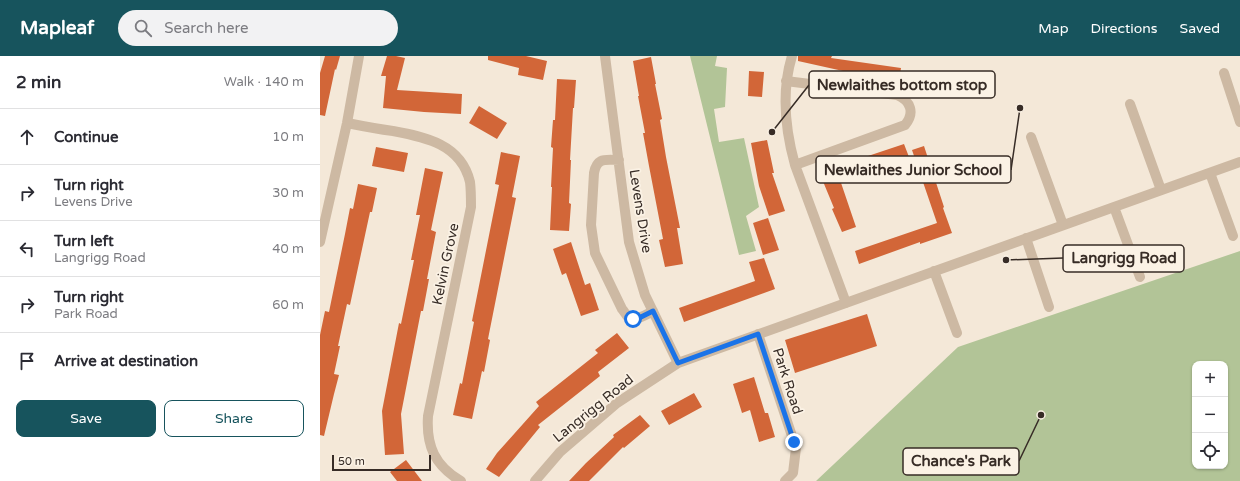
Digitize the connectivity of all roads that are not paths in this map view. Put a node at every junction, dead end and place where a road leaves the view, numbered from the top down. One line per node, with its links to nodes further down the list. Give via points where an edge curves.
1 (359, 56): 9 (street)
2 (605, 56): 11 (street, Levens Drive)
3 (792, 56): 5 (street)
4 (1224, 73): 6 (street)
5 (786, 81): 13 (street, via 786,124); 13 (street, via 897,95 908,102 910,113 910,119 901,127)
6 (1235, 89): 8 (street)
7 (1130, 104): 15 (street)
8 (1240, 122)
9 (347, 123): 20 (street); 29 (street, Kelvin Grove, via 431,140 453,152 470,182 471,207 427,427 429,443 439,463)
10 (1031, 137): 17 (street)
11 (619, 160): 25 (street, Levens Drive, via 629,242 645,295); 25 (street, via 605,160 596,165 591,225 595,253 628,317 639,318)
12 (1240, 162): 14 (street, Langrigg Road)
13 (795, 165): 23 (street)
14 (1210, 173): 15 (street, Langrigg Road); 18 (street)
15 (1161, 190): 16 (street, Langrigg Road)
16 (1114, 207): 17 (street, Langrigg Road); 22 (street)
17 (1063, 225): 19 (street, Langrigg Road)
18 (1233, 236)
19 (1026, 238): 21 (street, Langrigg Road); 24 (street)
20 (320, 242)
21 (934, 271): 23 (street, Langrigg Road); 26 (street)
22 (1140, 277)
23 (846, 303): 27 (street, Langrigg Road)
24 (1049, 307)
25 (653, 311): 28 (street, Levens Drive)
26 (957, 333)
27 (758, 334): 28 (street, Langrigg Road); 31 (street, Park Road, via 796,448 793,473)
28 (678, 363): 30 (street, Langrigg Road, via 617,403 560,452)
29 (461, 481)
30 (535, 481)
31 (785, 481)

